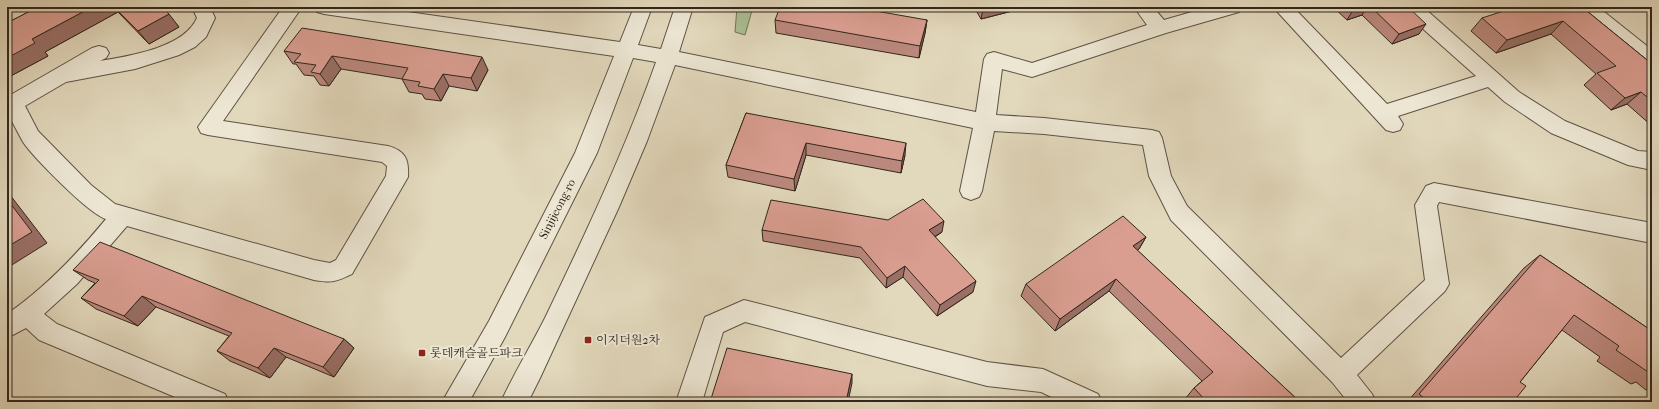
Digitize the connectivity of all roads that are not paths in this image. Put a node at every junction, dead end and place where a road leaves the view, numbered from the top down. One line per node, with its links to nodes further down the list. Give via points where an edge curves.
1 (201, 7): 18 (street, via 206,18 199,32 177,48 145,60)
2 (293, 7): 24 (street, via 208,127 388,154 398,163 397,177 344,267 331,273 314,270)
3 (324, 7): 12 (street)
4 (643, 7): 14 (street, Sinjijeong-ro)
5 (684, 7): 16 (street)
6 (1143, 7): 13 (street)
7 (1232, 7): 13 (street)
8 (1282, 7): 19 (street, via 1388,118)
9 (1436, 7): 11 (street)
10 (1585, 7): 17 (street)
11 (1414, 10): 19 (street)
12 (417, 13): 14 (street)
13 (1160, 28): 21 (street, via 1032,70 994,59)
14 (625, 50): 16 (street); 30 (street, Sinjijeong-ro, via 586,153 498,329)
15 (99, 53): 18 (street)
16 (669, 57): 21 (street); 31 (street, via 618,188 531,372)
17 (1652, 61)
18 (62, 75): 20 (street)
19 (1491, 79): 22 (street, via 1512,97 1558,127 1636,159)
20 (10, 105): 24 (street, via 31,136 63,172 108,211)
21 (985, 122): 23 (street); 28 (street, via 1152,138 1160,176 1178,214)
22 (1652, 161)
23 (971, 191)
24 (122, 216): 26 (street, via 91,254)
25 (1652, 233): 28 (street, via 1434,192 1426,205 1437,284)
26 (27, 314): 27 (street); 29 (street, via 48,332)
27 (7, 327)
28 (1341, 374): 34 (street)
29 (216, 402)
30 (454, 402)
31 (514, 402)
32 (689, 402): 33 (street, via 712,325 744,311 988,374 1043,381)
33 (1089, 402)
34 (1364, 402)

